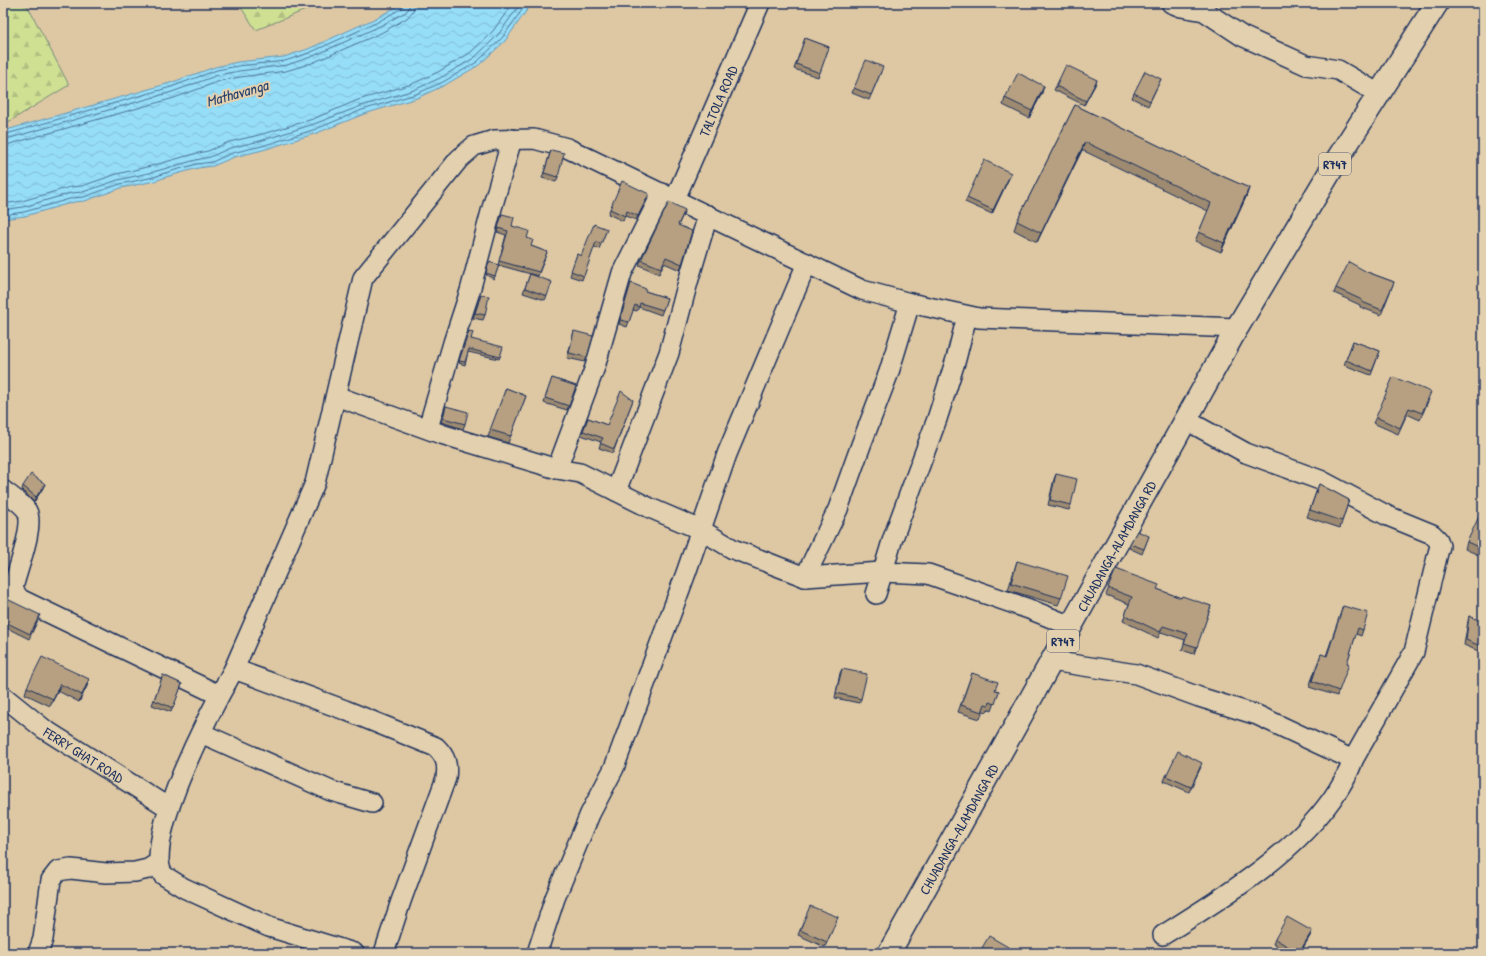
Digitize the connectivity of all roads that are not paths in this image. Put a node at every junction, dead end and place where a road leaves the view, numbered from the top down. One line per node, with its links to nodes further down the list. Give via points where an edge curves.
1 (760, 3): 6 (street, TALTOLA ROAD)
2 (1170, 3): 4 (street, via 1204,11 1242,36 1306,65 1338,70)
3 (1437, 3): 4 (main road, R747)
4 (1379, 94): 11 (main road, R747)
5 (512, 139): 6 (street, via 534,139 567,148); 12 (street, via 494,140 474,146 459,159 364,278); 14 (street, via 470,291)
6 (668, 196): 7 (street); 15 (street, TALTOLA ROAD, via 622,273 595,367)
7 (708, 215): 8 (street); 17 (street, via 670,353)
8 (807, 263): 9 (street, via 862,290); 18 (street, via 742,416)
9 (910, 303): 10 (street); 20 (street, via 889,372 838,509)
10 (967, 316): 11 (street); 19 (street, via 937,419)
11 (1237, 328): 13 (main road, CHUADANGA-ALAMDANGA RD / R747)
12 (336, 396): 14 (street); 24 (street, via 315,483)
13 (1186, 420): 22 (main road, CHUADANGA-ALAMDANGA RD / R747); 28 (street, via 1246,453 1320,480 1388,516 1432,534 1438,540 1440,546 1414,652)
14 (428, 428): 15 (street)
15 (557, 469): 17 (street, via 580,473)
16 (3, 490): 25 (street, via 26,509 29,516 28,535 13,588 20,599)
17 (616, 491): 18 (street)
18 (701, 530): 20 (street, via 733,549); 36 (street, via 614,768 590,814 555,898)
19 (882, 572): 20 (street); 21 (street); 22 (street, via 928,574)
20 (805, 577)
21 (876, 594)
22 (1071, 626): 23 (main road, CHUADANGA-ALAMDANGA RD / R747)
23 (1051, 661): 28 (street, via 1136,674 1258,715); 37 (main road, CHUADANGA-ALAMDANGA RD / R747)
24 (234, 669): 25 (street); 35 (street, via 436,747 446,759 446,778)
25 (219, 695): 27 (street)
26 (5, 700): 30 (street, FERRY GHAT ROAD, via 44,729)
27 (201, 733): 29 (street, via 331,790); 30 (street, via 191,751)
28 (1353, 760): 32 (street, via 1351,769 1331,801 1296,841 1230,893)
29 (372, 803)
30 (169, 808): 31 (street)
31 (159, 862): 33 (street, via 148,869 135,872 106,873 71,869 58,872 51,880); 34 (street, via 162,875 184,888 269,927)
32 (1163, 935)
33 (38, 953)
34 (354, 953)
35 (384, 953)
36 (537, 953)
37 (889, 953)

